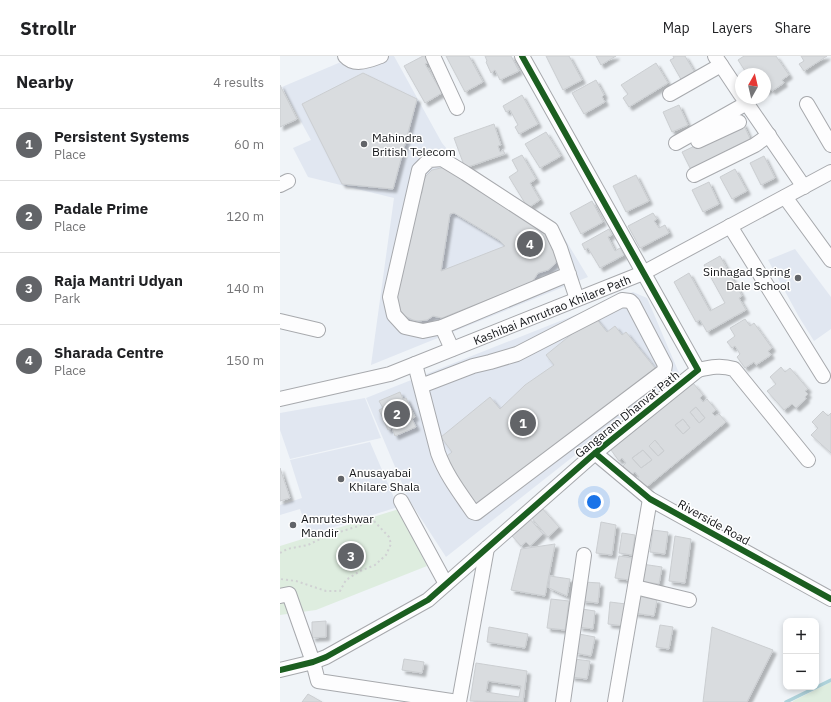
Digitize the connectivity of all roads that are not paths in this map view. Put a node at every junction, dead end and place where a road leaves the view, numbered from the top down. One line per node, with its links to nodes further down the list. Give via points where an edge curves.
1 (345, 56): 2 (street, via 351,61 358,62 366,62)
2 (381, 56)
3 (433, 56): 11 (street)
4 (522, 56): 23 (street, Gangaram Dhanvat Path)
5 (718, 60): 6 (street); 7 (street)
6 (735, 86)
7 (670, 94)
8 (740, 104): 13 (street)
9 (747, 104): 14 (street)
10 (807, 104): 15 (street)
11 (456, 108)
12 (739, 122): 13 (street)
13 (723, 123): 16 (street)
14 (769, 135): 18 (street, via 755,145); 19 (street)
15 (831, 145)
16 (677, 147)
17 (831, 172): 19 (street, Kashibai Amrutrao Khilare Path)
18 (694, 174)
19 (804, 187): 20 (street, Kashibai Amrutrao Khilare Path)
20 (785, 197): 21 (street, Kashibai Amrutrao Khilare Path); 22 (street)
21 (730, 226): 23 (street, Kashibai Amrutrao Khilare Path); 35 (street)
22 (831, 260)
23 (643, 273): 25 (street, Kashibai Amrutrao Khilare Path); 34 (street, Gangaram Dhanvat Path)
24 (569, 274): 25 (street); 28 (street); 28 (street, via 552,229 453,166 442,160 429,160 419,170 390,297 394,315 405,327 423,331)
25 (577, 299): 26 (street, Kashibai Amrutrao Khilare Path)
26 (547, 312): 30 (street); 31 (street, Kashibai Amrutrao Khilare Path)
27 (280, 321): 29 (street)
28 (442, 327): 31 (street)
29 (318, 330)
30 (553, 336): 33 (street, via 517,354); 36 (street, via 622,300 630,301 665,368 478,512 473,512 441,461)
31 (458, 347): 32 (street, Kashibai Amrutrao Khilare Path); 33 (street)
32 (415, 364): 36 (street); 37 (street, Kashibai Amrutrao Khilare Path, via 390,374)
33 (473, 366): 36 (street)
34 (698, 370): 38 (street, Gangaram Dhanvat Path); 39 (street, via 717,366 734,369)
35 (823, 376)
36 (421, 386)
37 (280, 399)
38 (595, 453): 40 (street, Riverside Road); 42 (street, Gangaram Dhanvat Path)
39 (808, 460)
40 (650, 499): 45 (street); 47 (street, Riverside Road)
41 (402, 501): 44 (street)
42 (487, 548): 44 (street, Gangaram Dhanvat Path); 51 (street)
43 (584, 555): 52 (street)
44 (446, 584): 49 (street, Gangaram Dhanvat Path, via 428,600)
45 (635, 587): 48 (street); 53 (street)
46 (280, 596): 49 (street, via 289,594)
47 (831, 599)
48 (689, 600)
49 (313, 662): 50 (street, Gangaram Dhanvat Path); 51 (street, via 318,681)
50 (280, 670)
51 (459, 702)
52 (563, 702)
53 (615, 702)

